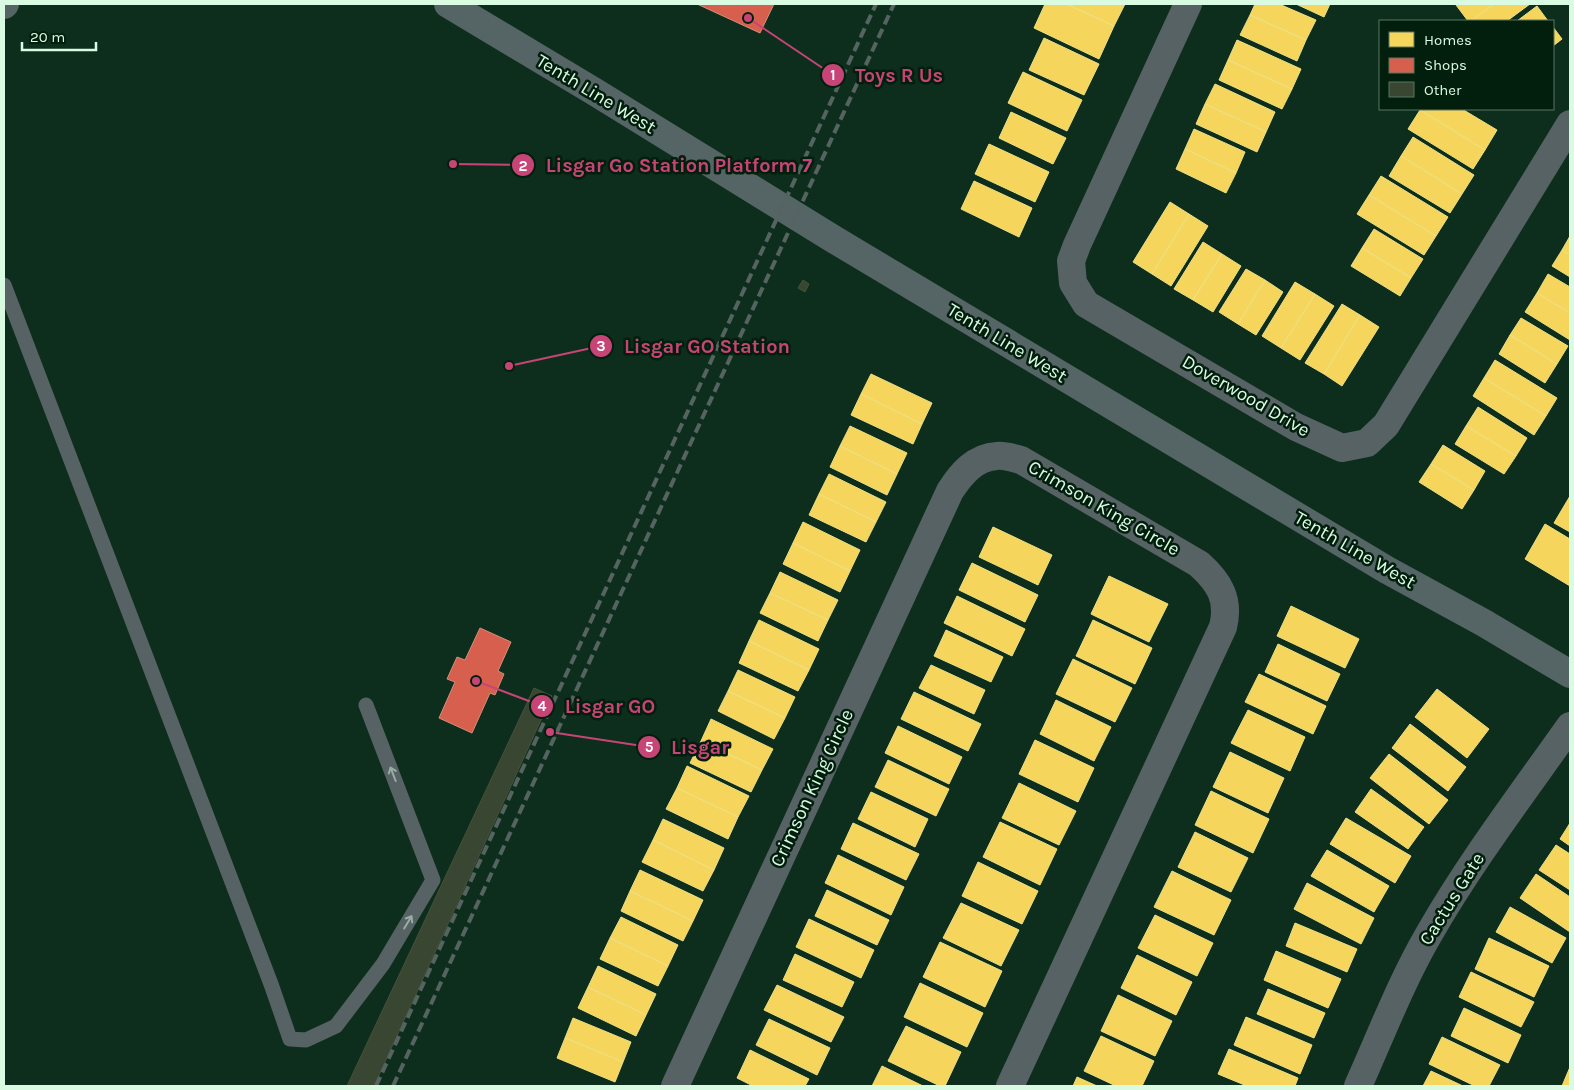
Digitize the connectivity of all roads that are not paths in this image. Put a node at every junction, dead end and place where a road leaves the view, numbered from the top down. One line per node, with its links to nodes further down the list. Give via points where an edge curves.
1 (448, 4): 5 (street, Tenth Line West, via 1387,570)
2 (1188, 4): 3 (street, Doverwood Drive, via 1077,245 1071,261 1073,283 1086,304 1296,427 1342,448 1367,443 1386,425)
3 (1570, 124)
4 (4, 285): 6 (lane, one-way to 6, via 290,1039 306,1040 336,1026 383,964 433,880)
5 (1570, 674)
6 (366, 705)
7 (1570, 726): 10 (street, Cactus Gate, via 1478,855 1428,935)
8 (675, 1086): 9 (street, Crimson King Circle, via 950,491 960,476 978,461 997,456 1021,460 1199,564 1218,585 1226,614 1223,627)
9 (1010, 1086)
10 (1358, 1086)

